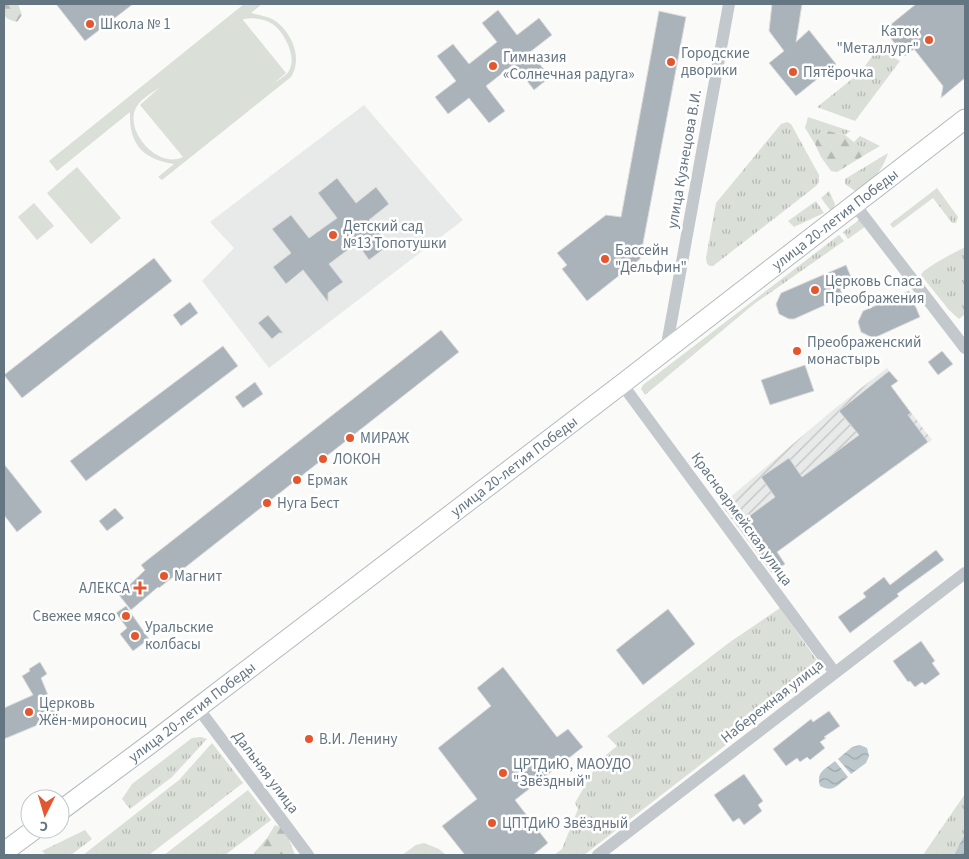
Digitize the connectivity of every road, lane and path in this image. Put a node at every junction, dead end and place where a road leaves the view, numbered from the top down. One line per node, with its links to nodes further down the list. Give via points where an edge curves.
1 (729, 4): 5 (street, улица Кузнецова В.И.)
2 (965, 119): 3 (street, улица 20-летия Победы)
3 (855, 205): 4 (street); 5 (street, улица 20-летия Победы)
4 (965, 348)
5 (666, 350): 6 (street, улица 20-летия Победы)
6 (622, 384): 8 (street, Красноармейская улица); 9 (street, улица 20-летия Победы)
7 (965, 573): 8 (street, Набережная улица)
8 (835, 673): 14 (street, Набережная улица)
9 (198, 708): 10 (street, улица 20-летия Победы); 13 (street, Дальняя улица)
10 (70, 804)
11 (22, 839): 12 (street)
12 (4, 852)
13 (308, 855)
14 (598, 855)

